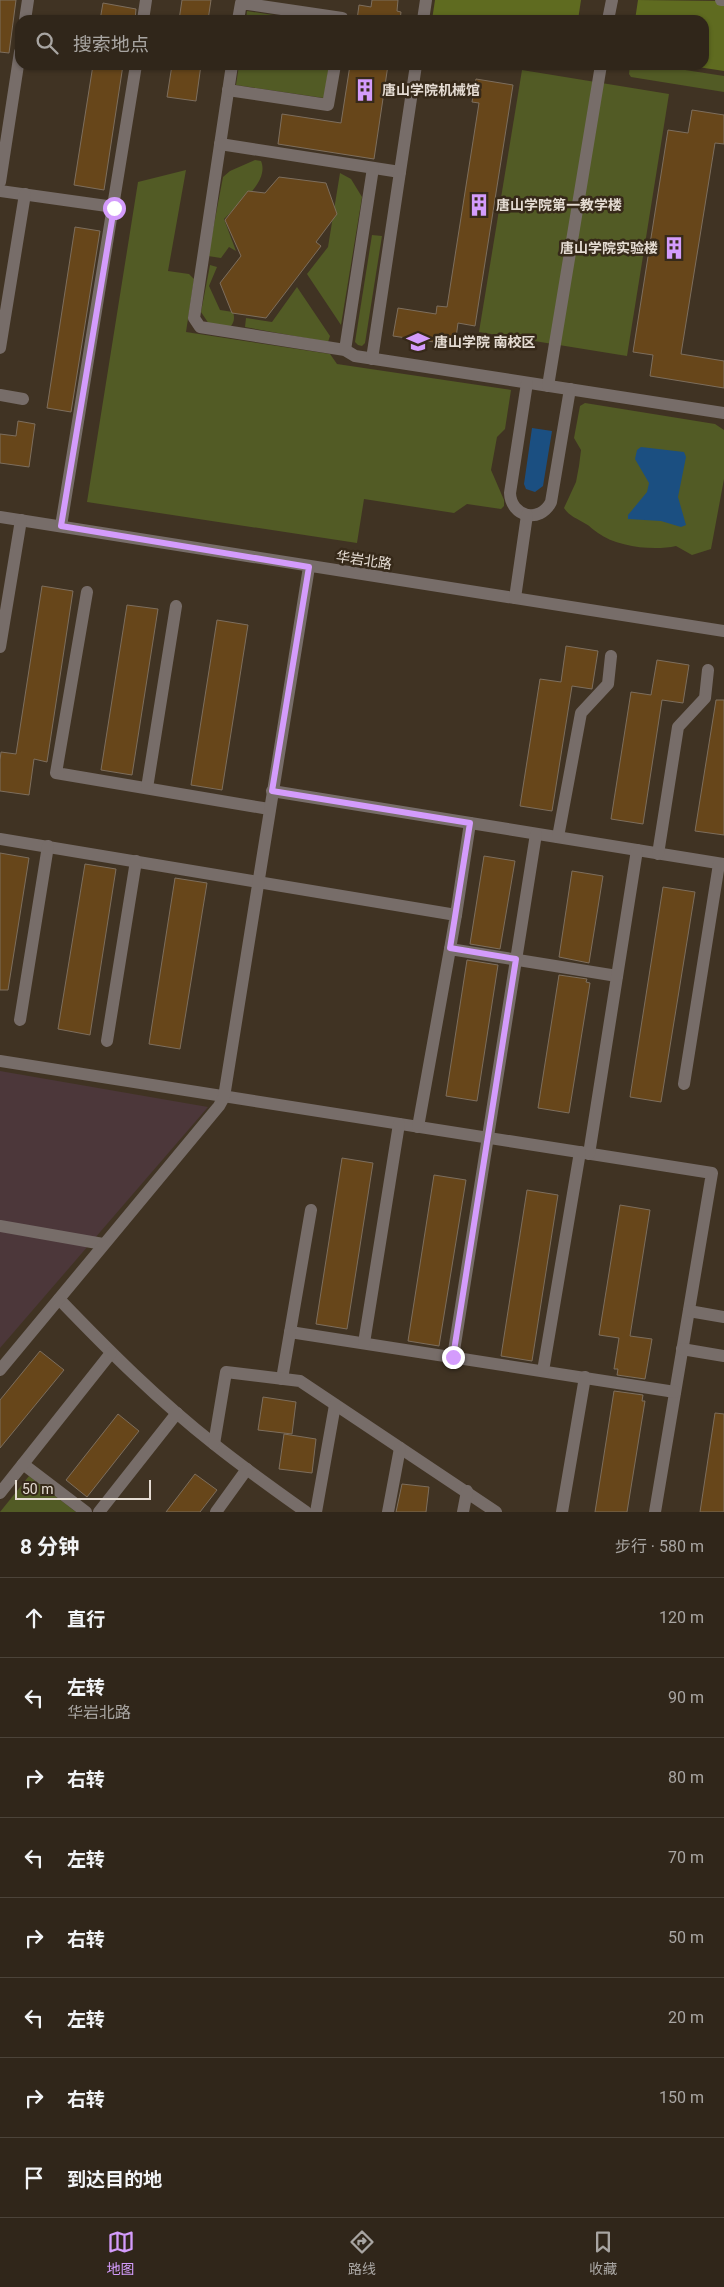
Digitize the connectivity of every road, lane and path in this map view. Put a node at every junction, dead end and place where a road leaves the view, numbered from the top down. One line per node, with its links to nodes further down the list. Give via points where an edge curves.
1 (28, 0): 5 (street)
2 (146, 0): 6 (street)
3 (426, 0): 9 (street)
4 (612, 0): 10 (street)
5 (26, 15)
6 (144, 15)
7 (239, 15): 8 (street, via 241,3)
8 (322, 15)
9 (424, 15)
10 (609, 15)
11 (17, 70): 21 (street)
12 (135, 70): 24 (street)
13 (231, 70): 17 (street)
14 (334, 70): 17 (street, via 328,105)
15 (415, 70): 20 (street)
16 (600, 70): 29 (street)
17 (228, 90): 18 (street)
18 (220, 144): 19 (street); 26 (street, via 194,318 200,327)
19 (373, 168): 20 (street); 26 (street)
20 (400, 172): 27 (street)
21 (0, 182)
22 (0, 190): 23 (street)
23 (25, 194): 24 (street); 25 (street)
24 (114, 208): 37 (street)
25 (0, 348)
26 (345, 350): 27 (street, via 355,356)
27 (372, 359): 28 (street)
28 (527, 382): 29 (street); 34 (street, via 510,493 513,506)
29 (548, 386): 30 (street)
30 (570, 389): 33 (street); 34 (street, via 552,502 544,513)
31 (0, 395): 32 (street)
32 (24, 399)
33 (724, 413)
34 (527, 515): 40 (street)
35 (0, 516): 36 (street, 华岩北路)
36 (21, 520): 37 (street, 华岩北路); 43 (street)
37 (61, 526): 38 (street, 华岩北路)
38 (309, 567): 40 (street, 华岩北路); 47 (street)
39 (87, 592): 46 (street, via 56,773)
40 (515, 598): 42 (street, 华岩北路)
41 (176, 606): 46 (street)
42 (724, 631)
43 (0, 647)
44 (611, 656): 51 (street, via 608,684 581,713)
45 (708, 670): 55 (street, via 704,698 678,727)
46 (147, 788): 48 (street)
47 (272, 791): 48 (street); 49 (street)
48 (269, 809): 58 (street)
49 (470, 823): 50 (street); 59 (street)
50 (536, 834): 51 (street); 61 (street)
51 (558, 838): 54 (street)
52 (0, 840): 53 (street)
53 (48, 846): 56 (street); 63 (street)
54 (637, 850): 55 (street); 62 (street)
55 (658, 854): 57 (street)
56 (136, 861): 58 (street); 64 (street)
57 (722, 864): 66 (street)
58 (257, 883): 59 (street); 67 (street)
59 (456, 915): 60 (street)
60 (450, 948): 61 (street); 69 (street)
61 (516, 959): 62 (street); 70 (street)
62 (617, 976): 71 (street)
63 (20, 1020)
64 (107, 1041)
65 (0, 1061): 67 (street)
66 (684, 1084)
67 (224, 1097): 68 (street); 74 (street)
68 (399, 1124): 69 (street); 79 (street)
69 (418, 1127): 70 (street)
70 (486, 1138): 71 (street); 83 (street)
71 (584, 1153): 76 (street, via 712,1173); 85 (street)
72 (311, 1210): 78 (street)
73 (0, 1226): 74 (street)
74 (103, 1244): 75 (street)
75 (59, 1298): 81 (street); 84 (street)
76 (689, 1311): 77 (street); 80 (street)
77 (724, 1317)
78 (290, 1332): 79 (street); 87 (street)
79 (364, 1343): 83 (street)
80 (682, 1349): 82 (street); 88 (street)
81 (111, 1353): 90 (street); 93 (street)
82 (724, 1356)
83 (453, 1357): 85 (street)
84 (0, 1370)
85 (543, 1371): 86 (street)
86 (585, 1378): 88 (street); 105 (street)
87 (282, 1379): 89 (street, via 300,1382); 91 (street, via 226,1372)
88 (675, 1392): 106 (street)
89 (335, 1405): 92 (street); 101 (street)
90 (177, 1413): 91 (street); 98 (street)
91 (214, 1444): 94 (street)
92 (400, 1448): 95 (street); 102 (street)
93 (23, 1464): 96 (street); 97 (street)
94 (247, 1469): 99 (street); 100 (street)
95 (467, 1491): 103 (street); 104 (street)
96 (0, 1493)
97 (86, 1512)
98 (99, 1512)
99 (216, 1512)
100 (306, 1512)
101 (316, 1512)
102 (388, 1512)
103 (463, 1512)
104 (496, 1512)
105 (562, 1512)
106 (655, 1512)

